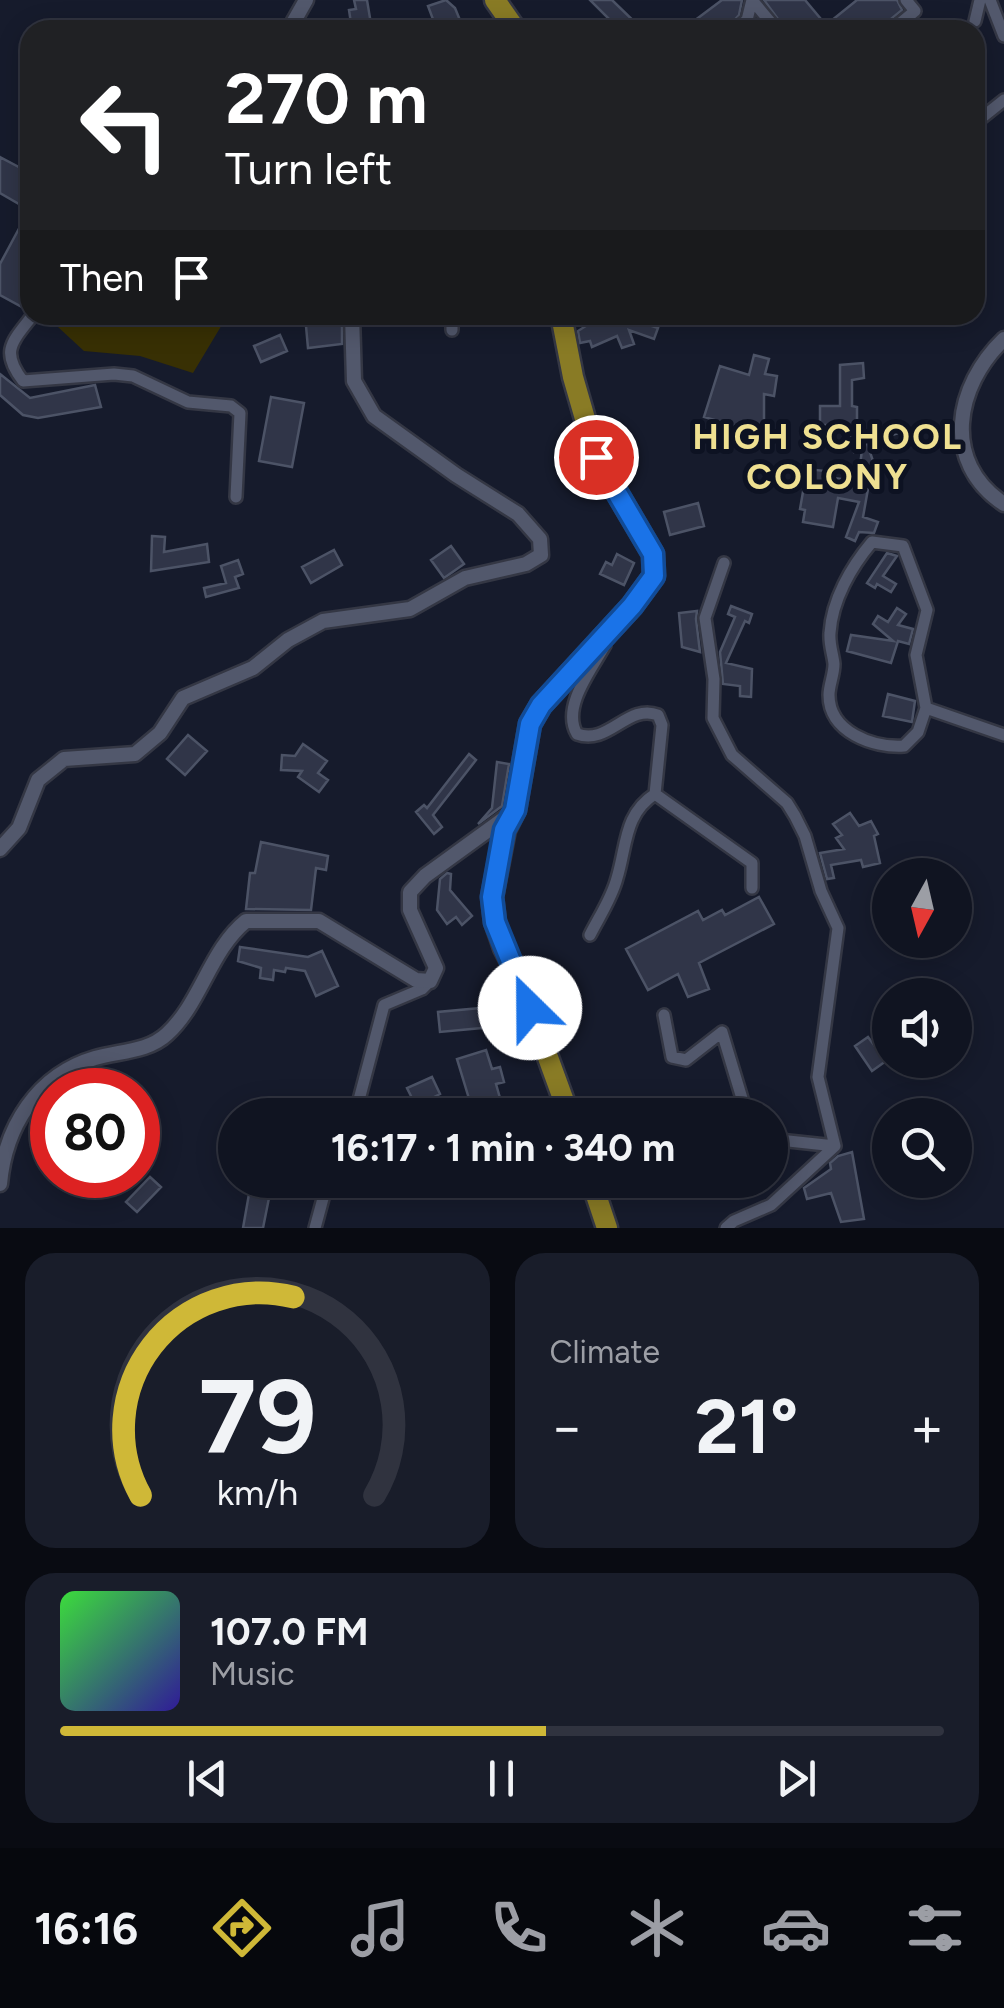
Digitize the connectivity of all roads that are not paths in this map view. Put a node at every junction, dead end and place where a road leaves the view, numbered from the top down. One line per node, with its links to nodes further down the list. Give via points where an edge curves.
1 (752, 0): 4 (street)
2 (906, 0): 5 (street, via 914,11)
3 (990, 0): 6 (street)
4 (769, 20)
5 (904, 20)
6 (1004, 36)
7 (25, 325): 13 (street, via 8,350 23,381 133,376 188,402 231,406 240,414)
8 (352, 325): 21 (street, via 354,381 374,416 518,514 540,538 541,555 465,578 410,609 323,621 253,668 183,698 160,733 135,754 64,758 38,780 19,828)
9 (452, 325): 11 (street)
10 (563, 325): 16 (highway, via 596,457 653,554 650,584)
11 (452, 330)
12 (1004, 339): 14 (street, via 973,378 962,406 972,474)
13 (236, 497)
14 (1004, 504)
15 (724, 563): 30 (street, via 705,618 713,718 732,755 795,816 838,928 818,1077)
16 (619, 619): 19 (street, via 570,719 576,734 586,738 634,715 658,715); 20 (highway, via 530,724)
17 (926, 708): 17 (street, via 916,655 928,610 903,546 872,542 835,608 832,714 852,733 904,746 918,732); 18 (street)
18 (1004, 735)
19 (655, 794): 22 (street, via 752,863); 23 (street, via 627,828 618,875)
20 (515, 810): 24 (street, via 410,892 410,910 436,968); 27 (highway, via 496,868 495,922)
21 (0, 849)
22 (752, 888)
23 (590, 935)
24 (430, 981): 26 (street, via 384,1005); 31 (street, via 416,980 318,920 246,921 167,1034 92,1059 44,1085 24,1109)
25 (664, 1014): 28 (street, via 672,1057 686,1060 722,1032)
26 (359, 1098)
27 (562, 1098)
28 (741, 1098)
29 (788, 1142): 30 (street)
30 (835, 1146): 36 (street, via 771,1205)
31 (0, 1184)
32 (323, 1198): 34 (street)
33 (597, 1198): 35 (highway)
34 (315, 1228)
35 (607, 1228)
36 (726, 1228)

